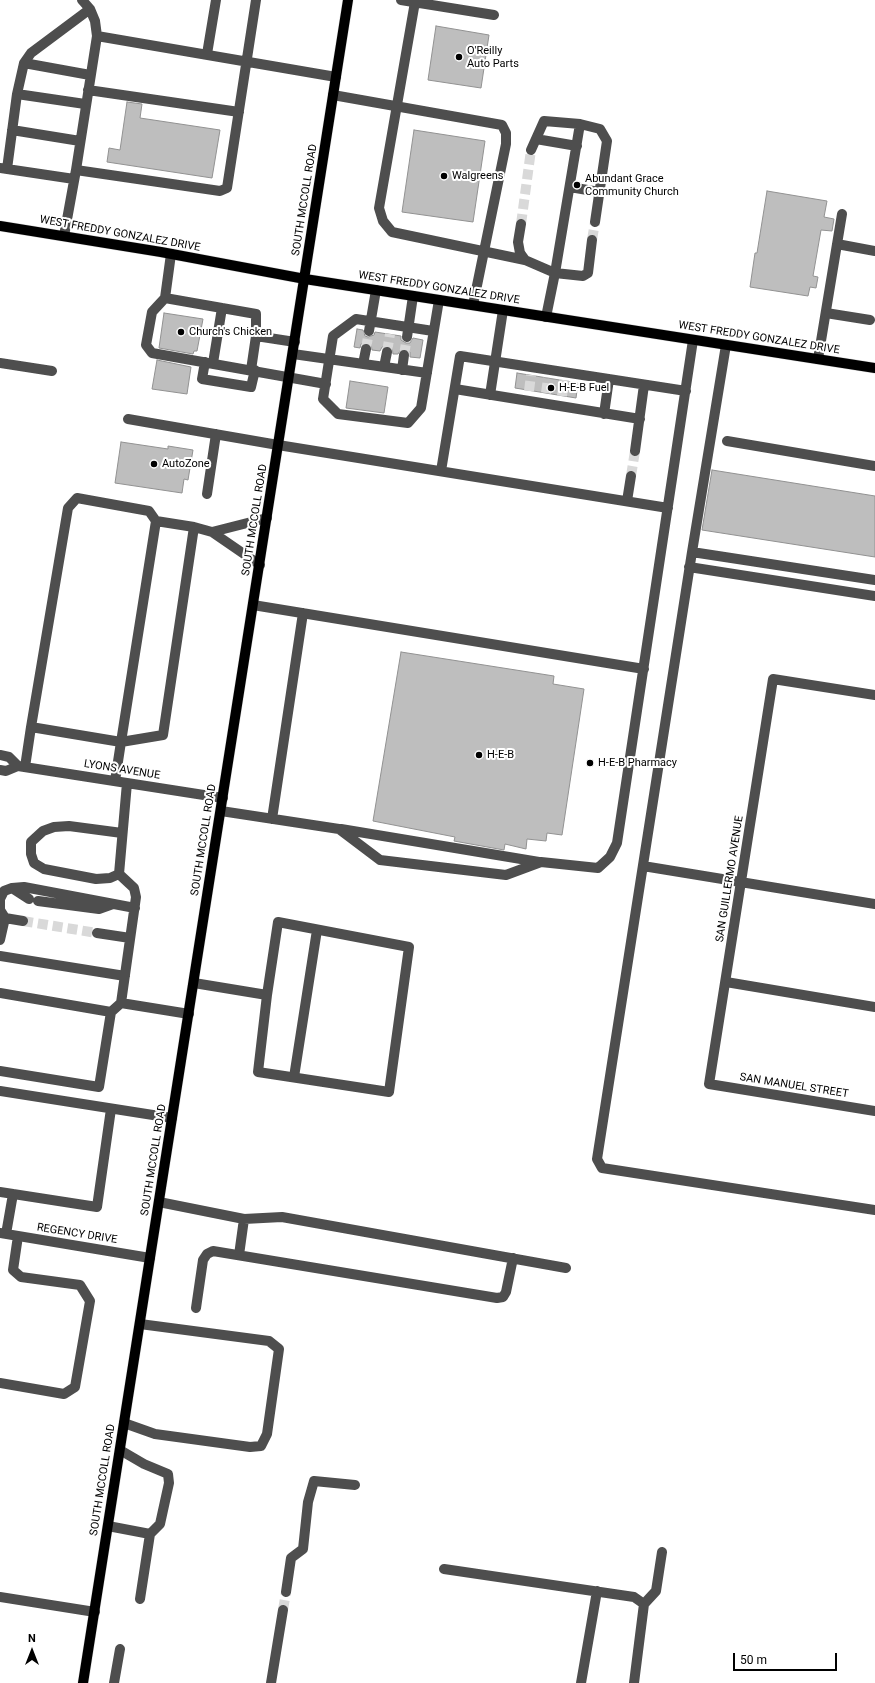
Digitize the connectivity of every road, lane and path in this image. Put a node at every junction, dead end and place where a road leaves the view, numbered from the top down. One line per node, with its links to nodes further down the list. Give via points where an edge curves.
1 (82, 0): 7 (street)
2 (216, 0): 10 (street)
3 (256, 0): 11 (street)
4 (348, 0): 14 (main road, SOUTH MCCOLL ROAD)
5 (401, 0): 6 (street)
6 (415, 2): 8 (street); 19 (street)
7 (90, 9): 9 (street); 12 (street, via 31,53)
8 (494, 14)
9 (98, 36): 10 (street); 13 (street)
10 (207, 54): 11 (street)
11 (247, 62): 14 (street); 20 (street)
12 (24, 63): 13 (street); 16 (street)
13 (90, 75): 15 (street)
14 (336, 77): 17 (main road, SOUTH MCCOLL ROAD)
15 (88, 90): 18 (street); 20 (street)
16 (17, 94): 18 (street); 22 (street)
17 (333, 95): 19 (street); 43 (main road, SOUTH MCCOLL ROAD)
18 (85, 104): 24 (street)
19 (397, 106): 38 (street, via 379,208 383,221 392,232); 38 (street, via 502,125 506,134 506,144)
20 (239, 112): 28 (street, via 228,183 224,190)
21 (580, 124): 23 (street, via 544,121); 25 (street); 30 (street, via 600,129 607,141)
22 (12, 130): 24 (street); 27 (street)
23 (536, 139): 25 (street); 26 (street)
24 (80, 141): 28 (street)
25 (577, 146): 29 (street)
26 (531, 150)
27 (3, 169): 28 (street)
28 (75, 174): 35 (street)
29 (570, 187): 30 (street); 42 (street)
30 (599, 192): 32 (street)
31 (842, 214): 37 (street)
32 (595, 222)
33 (522, 224): 41 (street, via 518,242 520,253)
34 (0, 226): 35 (main road, WEST FREDDY GONZALEZ DRIVE)
35 (64, 236): 40 (main road, WEST FREDDY GONZALEZ DRIVE)
36 (592, 240): 42 (street, via 588,273 583,276)
37 (837, 244): 39 (street); 51 (street)
38 (483, 251): 41 (street); 48 (street)
39 (875, 251)
40 (171, 254): 43 (main road, WEST FREDDY GONZALEZ DRIVE); 46 (street)
41 (525, 260): 42 (street)
42 (555, 274): 52 (street)
43 (305, 279): 44 (main road, WEST FREDDY GONZALEZ DRIVE); 59 (main road, SOUTH MCCOLL ROAD)
44 (376, 290): 45 (main road, WEST FREDDY GONZALEZ DRIVE); 54 (street)
45 (413, 296): 47 (main road, WEST FREDDY GONZALEZ DRIVE); 56 (street)
46 (165, 298): 49 (street); 67 (street, via 152,312 146,345 152,353)
47 (439, 300): 48 (main road, WEST FREDDY GONZALEZ DRIVE); 55 (street)
48 (473, 305): 50 (main road, WEST FREDDY GONZALEZ DRIVE)
49 (222, 308): 57 (street, via 256,314); 67 (street)
50 (503, 310): 52 (main road, WEST FREDDY GONZALEZ DRIVE); 68 (street)
51 (826, 313): 53 (street); 66 (street)
52 (546, 317): 58 (main road, WEST FREDDY GONZALEZ DRIVE)
53 (870, 320)
54 (369, 326): 56 (street); 65 (street, via 356,320 333,336)
55 (433, 331): 56 (street); 76 (street)
56 (407, 332)
57 (256, 336): 59 (street); 74 (street)
58 (693, 340): 60 (main road, WEST FREDDY GONZALEZ DRIVE); 83 (street)
59 (295, 342): 63 (main road, SOUTH MCCOLL ROAD)
60 (726, 345): 66 (main road, WEST FREDDY GONZALEZ DRIVE); 107 (street)
61 (366, 349): 70 (street)
62 (387, 352): 71 (street)
63 (293, 354): 65 (street); 77 (main road, SOUTH MCCOLL ROAD)
64 (404, 356): 75 (street)
65 (329, 359): 70 (street); 79 (street)
66 (818, 359): 72 (main road, WEST FREDDY GONZALEZ DRIVE)
67 (209, 362): 74 (street); 74 (street, via 202,379 251,387)
68 (495, 362): 78 (street, via 549,374); 81 (street, via 460,356); 85 (street)
69 (0, 363): 73 (street)
70 (363, 364): 71 (street)
71 (384, 367): 75 (street)
72 (875, 368)
73 (52, 370)
74 (253, 370): 77 (street)
75 (402, 370): 76 (street)
76 (427, 373): 79 (street, via 421,408 408,423 338,414 323,399)
77 (290, 377): 79 (street); 95 (main road, SOUTH MCCOLL ROAD)
78 (609, 379): 80 (street); 90 (street)
79 (326, 384)
80 (644, 385): 83 (street); 92 (street)
81 (455, 389): 85 (street); 98 (street)
82 (529, 391): 87 (street)
83 (686, 391): 102 (street)
84 (546, 393): 88 (street)
85 (490, 395): 87 (street)
86 (562, 396): 89 (street)
87 (528, 401): 88 (street)
88 (544, 404): 89 (street)
89 (560, 406): 90 (street)
90 (604, 414): 92 (street)
91 (128, 419): 93 (street)
92 (640, 420): 96 (street)
93 (216, 434): 95 (street); 100 (street)
94 (727, 441): 97 (street)
95 (278, 445): 98 (street); 103 (main road, SOUTH MCCOLL ROAD)
96 (635, 451)
97 (875, 466)
98 (441, 472): 101 (street)
99 (631, 476): 101 (street)
100 (207, 494)
101 (627, 501): 102 (street)
102 (668, 508): 114 (street)
103 (267, 518): 106 (street); 108 (main road, SOUTH MCCOLL ROAD)
104 (156, 521): 105 (street); 116 (street, via 148,511 77,498 68,508); 117 (street)
105 (194, 527): 106 (street); 117 (street, via 163,735)
106 (212, 532): 108 (street)
107 (692, 552): 109 (street); 110 (street)
108 (260, 565): 112 (main road, SOUTH MCCOLL ROAD)
109 (689, 567): 111 (street); 129 (street)
110 (875, 580)
111 (875, 596)
112 (254, 605): 113 (street); 123 (main road, SOUTH MCCOLL ROAD)
113 (303, 613): 114 (street); 125 (street)
114 (644, 669): 128 (street, via 617,843 610,857 598,868)
115 (875, 695): 131 (street, SAN GUILLERMO AVENUE, via 774,679)
116 (32, 726): 117 (street); 119 (street)
117 (121, 742): 121 (street)
118 (0, 755): 119 (street, LYONS AVENUE, via 9,756)
119 (21, 766): 120 (street, LYONS AVENUE, via 6,771); 121 (street, LYONS AVENUE)
120 (0, 770)
121 (115, 782): 122 (street, LYONS AVENUE)
122 (128, 783): 123 (street, LYONS AVENUE); 127 (street)
123 (223, 798): 124 (main road, SOUTH MCCOLL ROAD)
124 (221, 811): 125 (street); 145 (main road, SOUTH MCCOLL ROAD)
125 (272, 819): 126 (street)
126 (339, 829): 128 (street); 128 (street, via 380,860 506,875)
127 (122, 833): 130 (street); 130 (street, via 69,826 43,831 31,842 34,863 44,869 96,879)
128 (541, 862)
129 (643, 866): 131 (street); 162 (street, via 597,1159 602,1168)
130 (119, 874): 135 (street, via 134,888)
131 (742, 882): 134 (street); 144 (street, SAN GUILLERMO AVENUE)
132 (12, 888): 133 (street, via 24,887); 133 (street, via 34,900 99,909); 136 (street, via 4,891 0,899 0,910)
133 (113, 904): 135 (street)
134 (875, 904)
135 (135, 908): 140 (street)
136 (5, 918): 137 (street); 141 (street)
137 (23, 921)
138 (317, 930): 147 (street, via 278,922); 153 (street); 153 (street, via 409,947 389,1092)
139 (97, 933): 140 (street)
140 (130, 938): 143 (street)
141 (0, 940)
142 (0, 956): 143 (street)
143 (125, 976): 148 (street)
144 (726, 982): 149 (street); 154 (street, SAN GUILLERMO AVENUE)
145 (194, 983): 147 (street); 151 (main road, SOUTH MCCOLL ROAD)
146 (0, 993): 150 (street)
147 (267, 995): 153 (street, via 258,1072)
148 (121, 1003): 150 (street); 151 (street)
149 (875, 1006)
150 (111, 1012): 152 (street, via 99,1087)
151 (189, 1014): 158 (main road, SOUTH MCCOLL ROAD)
152 (0, 1071)
153 (294, 1077)
154 (709, 1084): 157 (street, SAN MANUEL STREET)
155 (0, 1091): 156 (street)
156 (112, 1109): 158 (street); 160 (street, via 97,1207)
157 (875, 1111)
158 (172, 1118): 161 (main road, SOUTH MCCOLL ROAD)
159 (0, 1192): 160 (street)
160 (12, 1194): 164 (street)
161 (159, 1202): 163 (street); 167 (main road, SOUTH MCCOLL ROAD)
162 (875, 1210)
163 (244, 1219): 166 (street); 168 (street, via 282,1217)
164 (3, 1234): 165 (street, REGENCY DRIVE)
165 (18, 1236): 167 (street, REGENCY DRIVE); 172 (street, via 13,1270 21,1276 80,1285 90,1301 75,1387 64,1394)
166 (239, 1255): 168 (street, via 497,1298 503,1297 506,1292); 170 (street, via 213,1251 207,1254 203,1260)
167 (150, 1258): 171 (main road, SOUTH MCCOLL ROAD)
168 (512, 1258): 169 (street)
169 (566, 1268)
170 (196, 1308)
171 (140, 1324): 173 (main road, SOUTH MCCOLL ROAD); 173 (street, via 269,1341 279,1349 267,1434 261,1446 250,1448 155,1434)
172 (0, 1383)
173 (124, 1424): 174 (main road, SOUTH MCCOLL ROAD)
174 (120, 1450): 176 (main road, SOUTH MCCOLL ROAD); 177 (street, via 168,1474 169,1483 160,1524)
175 (355, 1485): 181 (street, via 314,1481 308,1502 303,1549 291,1558)
176 (108, 1526): 177 (street); 186 (main road, SOUTH MCCOLL ROAD)
177 (150, 1534): 183 (street)
178 (662, 1552): 184 (street, via 656,1591)
179 (444, 1570): 180 (street)
180 (597, 1591): 184 (street, via 634,1597); 191 (street)
181 (286, 1592)
182 (0, 1597): 186 (street)
183 (140, 1599)
184 (644, 1604): 192 (street)
185 (283, 1610): 190 (street)
186 (95, 1612): 188 (main road, SOUTH MCCOLL ROAD)
187 (120, 1649): 189 (street)
188 (83, 1683)
189 (114, 1683)
190 (271, 1683)
191 (581, 1683)
192 (634, 1683)

